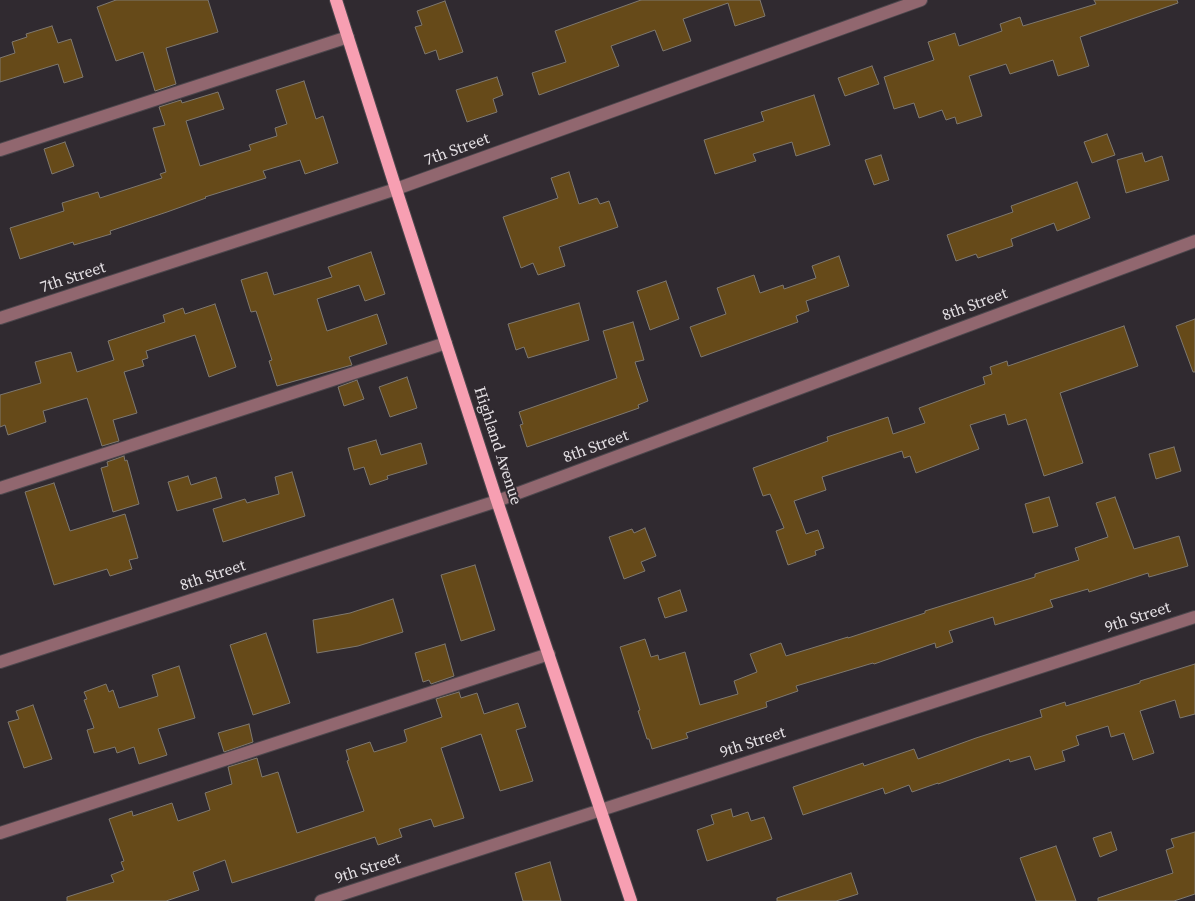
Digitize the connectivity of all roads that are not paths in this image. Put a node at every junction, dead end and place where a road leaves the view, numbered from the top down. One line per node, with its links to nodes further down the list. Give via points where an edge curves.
1 (336, 0): 3 (main road, Highland Avenue)
2 (920, 0): 5 (street, 7th Street)
3 (348, 37): 4 (street); 5 (main road, Highland Avenue)
4 (0, 150)
5 (396, 190): 7 (street, 7th Street); 8 (main road, Highland Avenue)
6 (1195, 240): 10 (street, 8th Street)
7 (0, 318)
8 (446, 343): 9 (street); 10 (main road, Highland Avenue)
9 (0, 488)
10 (497, 501): 12 (main road, Highland Avenue); 13 (street, 8th Street)
11 (1195, 617): 14 (street, 9th Street)
12 (548, 654): 14 (main road, Highland Avenue); 15 (street)
13 (0, 662)
14 (601, 810): 16 (street, 9th Street); 17 (main road, Highland Avenue)
15 (0, 834)
16 (321, 901)
17 (631, 901)

